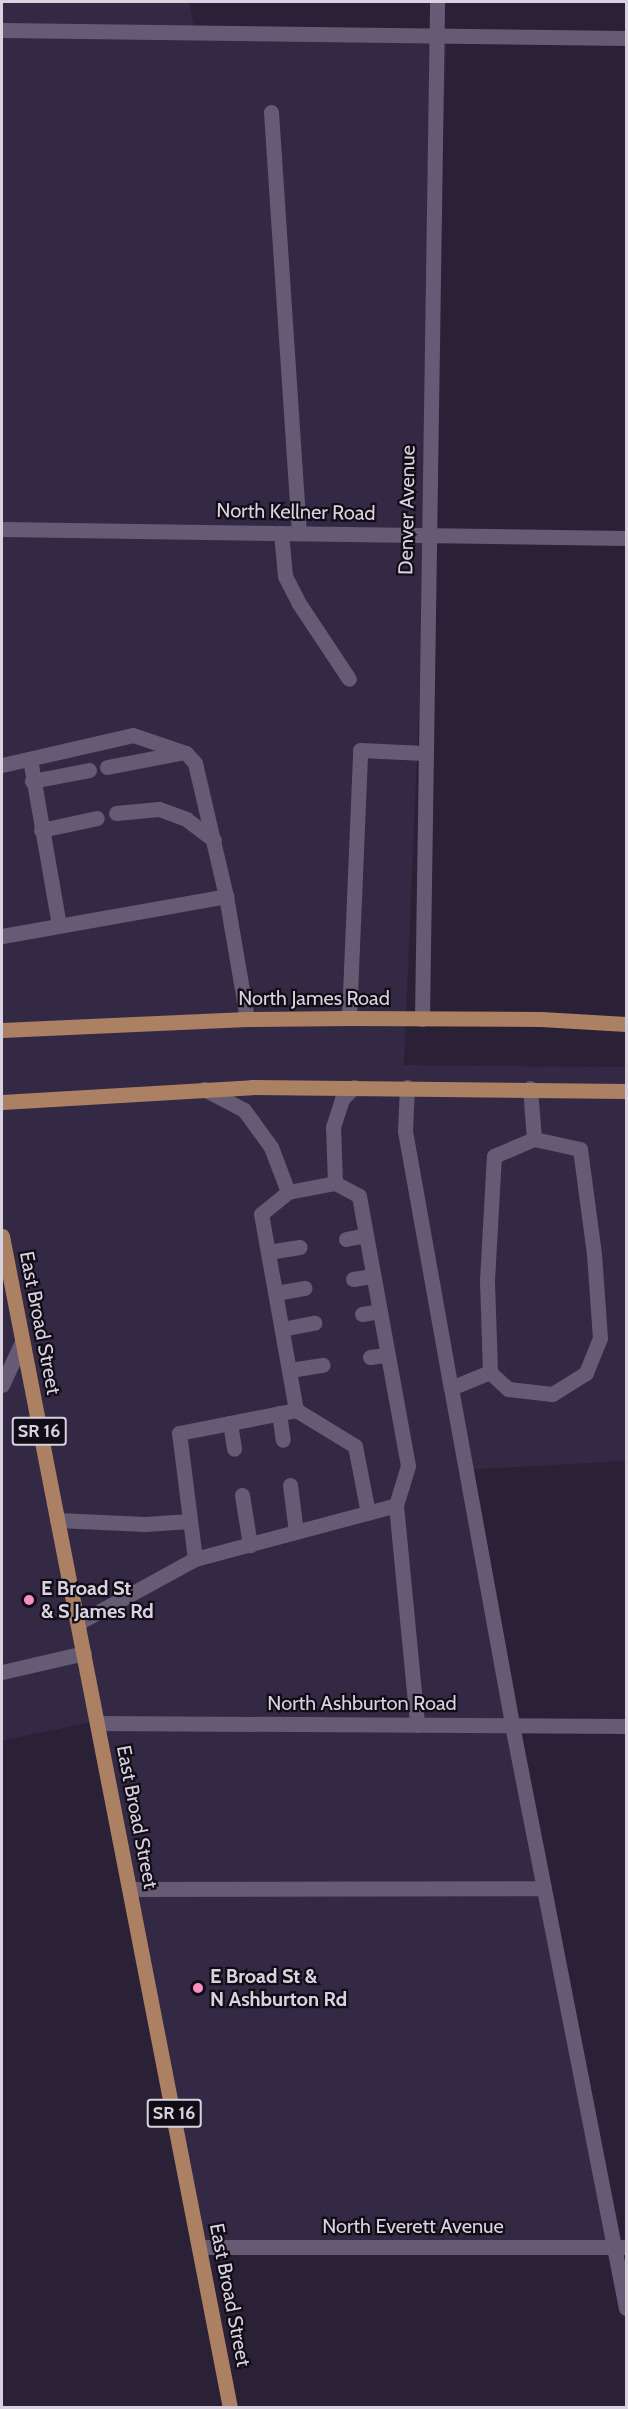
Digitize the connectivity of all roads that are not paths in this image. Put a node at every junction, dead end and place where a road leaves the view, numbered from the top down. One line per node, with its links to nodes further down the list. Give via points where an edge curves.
1 (437, 2): 3 (street, Denver Avenue)
2 (2, 30): 3 (street)
3 (436, 36): 4 (street); 9 (street, Denver Avenue)
4 (627, 38)
5 (271, 112): 8 (street)
6 (2, 530): 7 (street, North Kellner Road)
7 (281, 533): 8 (street, North Kellner Road); 11 (street, via 285,576)
8 (299, 533): 9 (street, North Kellner Road)
9 (428, 535): 10 (street, North Kellner Road); 13 (street, Denver Avenue)
10 (627, 537)
11 (349, 679)
12 (186, 753): 14 (street, via 133,735); 16 (street); 22 (street, via 195,763)
13 (424, 753): 26 (street, via 360,750); 28 (street, Denver Avenue)
14 (30, 759): 15 (street); 18 (street)
15 (2, 765)
16 (108, 767)
17 (89, 770): 18 (street)
18 (32, 781): 21 (street)
19 (116, 813): 22 (street, via 159,809 186,819)
20 (97, 818): 21 (street)
21 (41, 830): 24 (street)
22 (214, 840): 23 (street)
23 (226, 896): 24 (street); 27 (street)
24 (59, 926): 25 (street)
25 (2, 936)
26 (349, 1018): 27 (main road, North James Road); 28 (main road, North James Road)
27 (247, 1019): 30 (main road, North James Road)
28 (422, 1019): 29 (main road, North James Road)
29 (627, 1023)
30 (2, 1030)
31 (354, 1087): 32 (main road); 34 (main road); 38 (street, via 342,1100 333,1127)
32 (407, 1088): 33 (main road); 60 (street, via 405,1131)
33 (530, 1088): 35 (main road); 37 (street)
34 (204, 1089): 36 (main road); 39 (street, via 244,1110 271,1147)
35 (627, 1091)
36 (2, 1102)
37 (534, 1139): 58 (street, via 494,1156 487,1280); 58 (street, via 580,1149 600,1338 586,1373 552,1394 508,1389)
38 (335, 1183): 39 (street); 40 (street, via 359,1196)
39 (288, 1192): 44 (street, via 261,1214)
40 (366, 1235): 42 (street); 45 (street)
41 (2, 1236): 53 (main road, East Broad Street / SR 16)
42 (346, 1239)
43 (300, 1247): 44 (street)
44 (268, 1252): 48 (street)
45 (373, 1276): 46 (street); 49 (street)
46 (353, 1280)
47 (305, 1288): 48 (street)
48 (276, 1293): 52 (street)
49 (380, 1311): 50 (street); 54 (street)
50 (362, 1314)
51 (314, 1323): 52 (street)
52 (282, 1329): 57 (street)
53 (22, 1342): 59 (street); 70 (main road, East Broad Street / SR 16)
54 (387, 1355): 55 (street); 68 (street, via 408,1466)
55 (370, 1357)
56 (323, 1365): 57 (street)
57 (290, 1370): 61 (street)
58 (490, 1372): 60 (street)
59 (2, 1385)
60 (451, 1388): 80 (street)
61 (297, 1410): 62 (street); 69 (street, via 356,1446)
62 (279, 1413): 63 (street); 64 (street)
63 (230, 1423): 65 (street); 71 (street, via 179,1433)
64 (283, 1440)
65 (234, 1449)
66 (290, 1485): 72 (street)
67 (242, 1495): 73 (street)
68 (396, 1505): 69 (street); 79 (street)
69 (368, 1513): 72 (street)
70 (57, 1520): 71 (street, via 145,1524); 75 (main road, East Broad Street / SR 16)
71 (190, 1521): 74 (street)
72 (296, 1532): 73 (street)
73 (250, 1545): 74 (street)
74 (195, 1559): 75 (street)
75 (78, 1623): 76 (main road, East Broad Street / SR 16)
76 (84, 1653): 77 (street); 78 (main road, East Broad Street / SR 16)
77 (2, 1672)
78 (97, 1723): 79 (street, North Ashburton Road); 83 (main road, East Broad Street / SR 16)
79 (417, 1725): 80 (street, North Ashburton Road)
80 (512, 1725): 81 (street, North Ashburton Road); 82 (street)
81 (627, 1726)
82 (544, 1888): 83 (street); 85 (street)
83 (130, 1889): 84 (main road, East Broad Street / SR 16)
84 (200, 2247): 85 (street, North Everett Avenue); 87 (main road, East Broad Street / SR 16)
85 (621, 2247): 86 (street)
86 (627, 2308)
87 (230, 2408)

